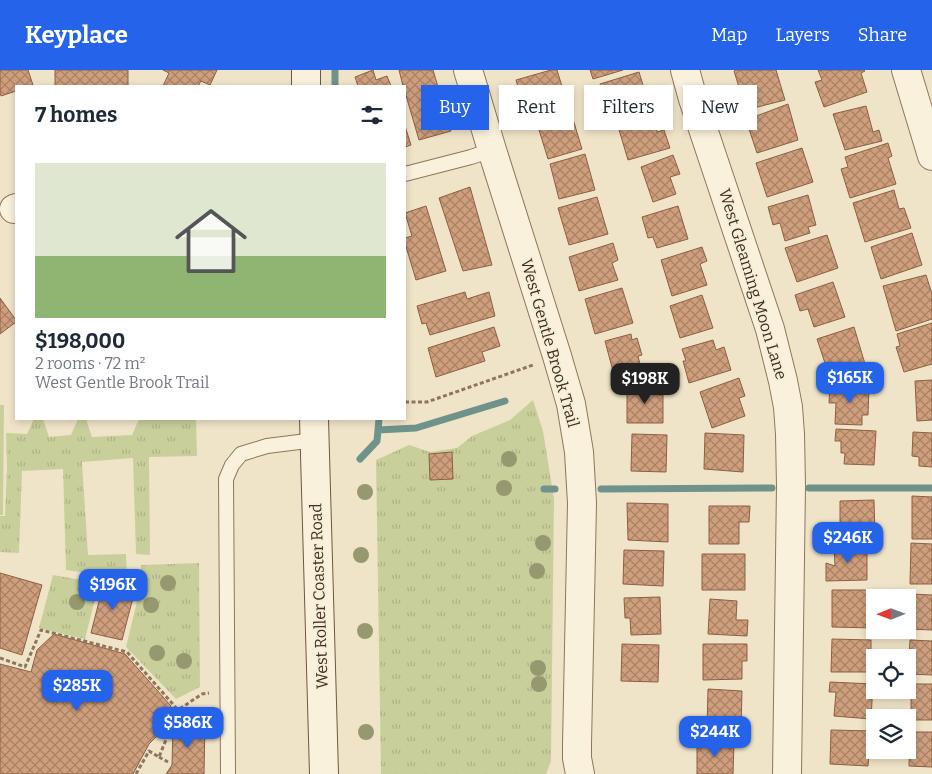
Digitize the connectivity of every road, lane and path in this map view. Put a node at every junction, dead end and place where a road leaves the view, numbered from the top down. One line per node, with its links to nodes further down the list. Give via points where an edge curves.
1 (306, 70): 5 (street)
2 (468, 70): 6 (street, West Gentle Brook Trail)
3 (685, 70): 21 (street, West Gleaming Moon Lane, via 770,329 788,407 791,486)
4 (906, 70): 7 (street)
5 (306, 85)
6 (492, 150): 8 (lane); 9 (street, West Gentle Brook Trail)
7 (932, 156)
8 (406, 174)
9 (557, 356): 10 (path, via 427,402); 20 (street, West Gentle Brook Trail, via 571,404 582,486 577,744)
10 (406, 402)
11 (314, 430): 18 (lane, via 241,454 226,479); 19 (street, West Roller Coaster Road)
12 (0, 658): 14 (path, via 25,666 41,630 127,652)
13 (208, 693): 14 (path)
14 (178, 710): 15 (path)
15 (159, 756): 16 (path); 17 (path, via 149,751)
16 (168, 762)
17 (136, 774)
18 (228, 774)
19 (324, 774)
20 (580, 774)
21 (787, 774)

